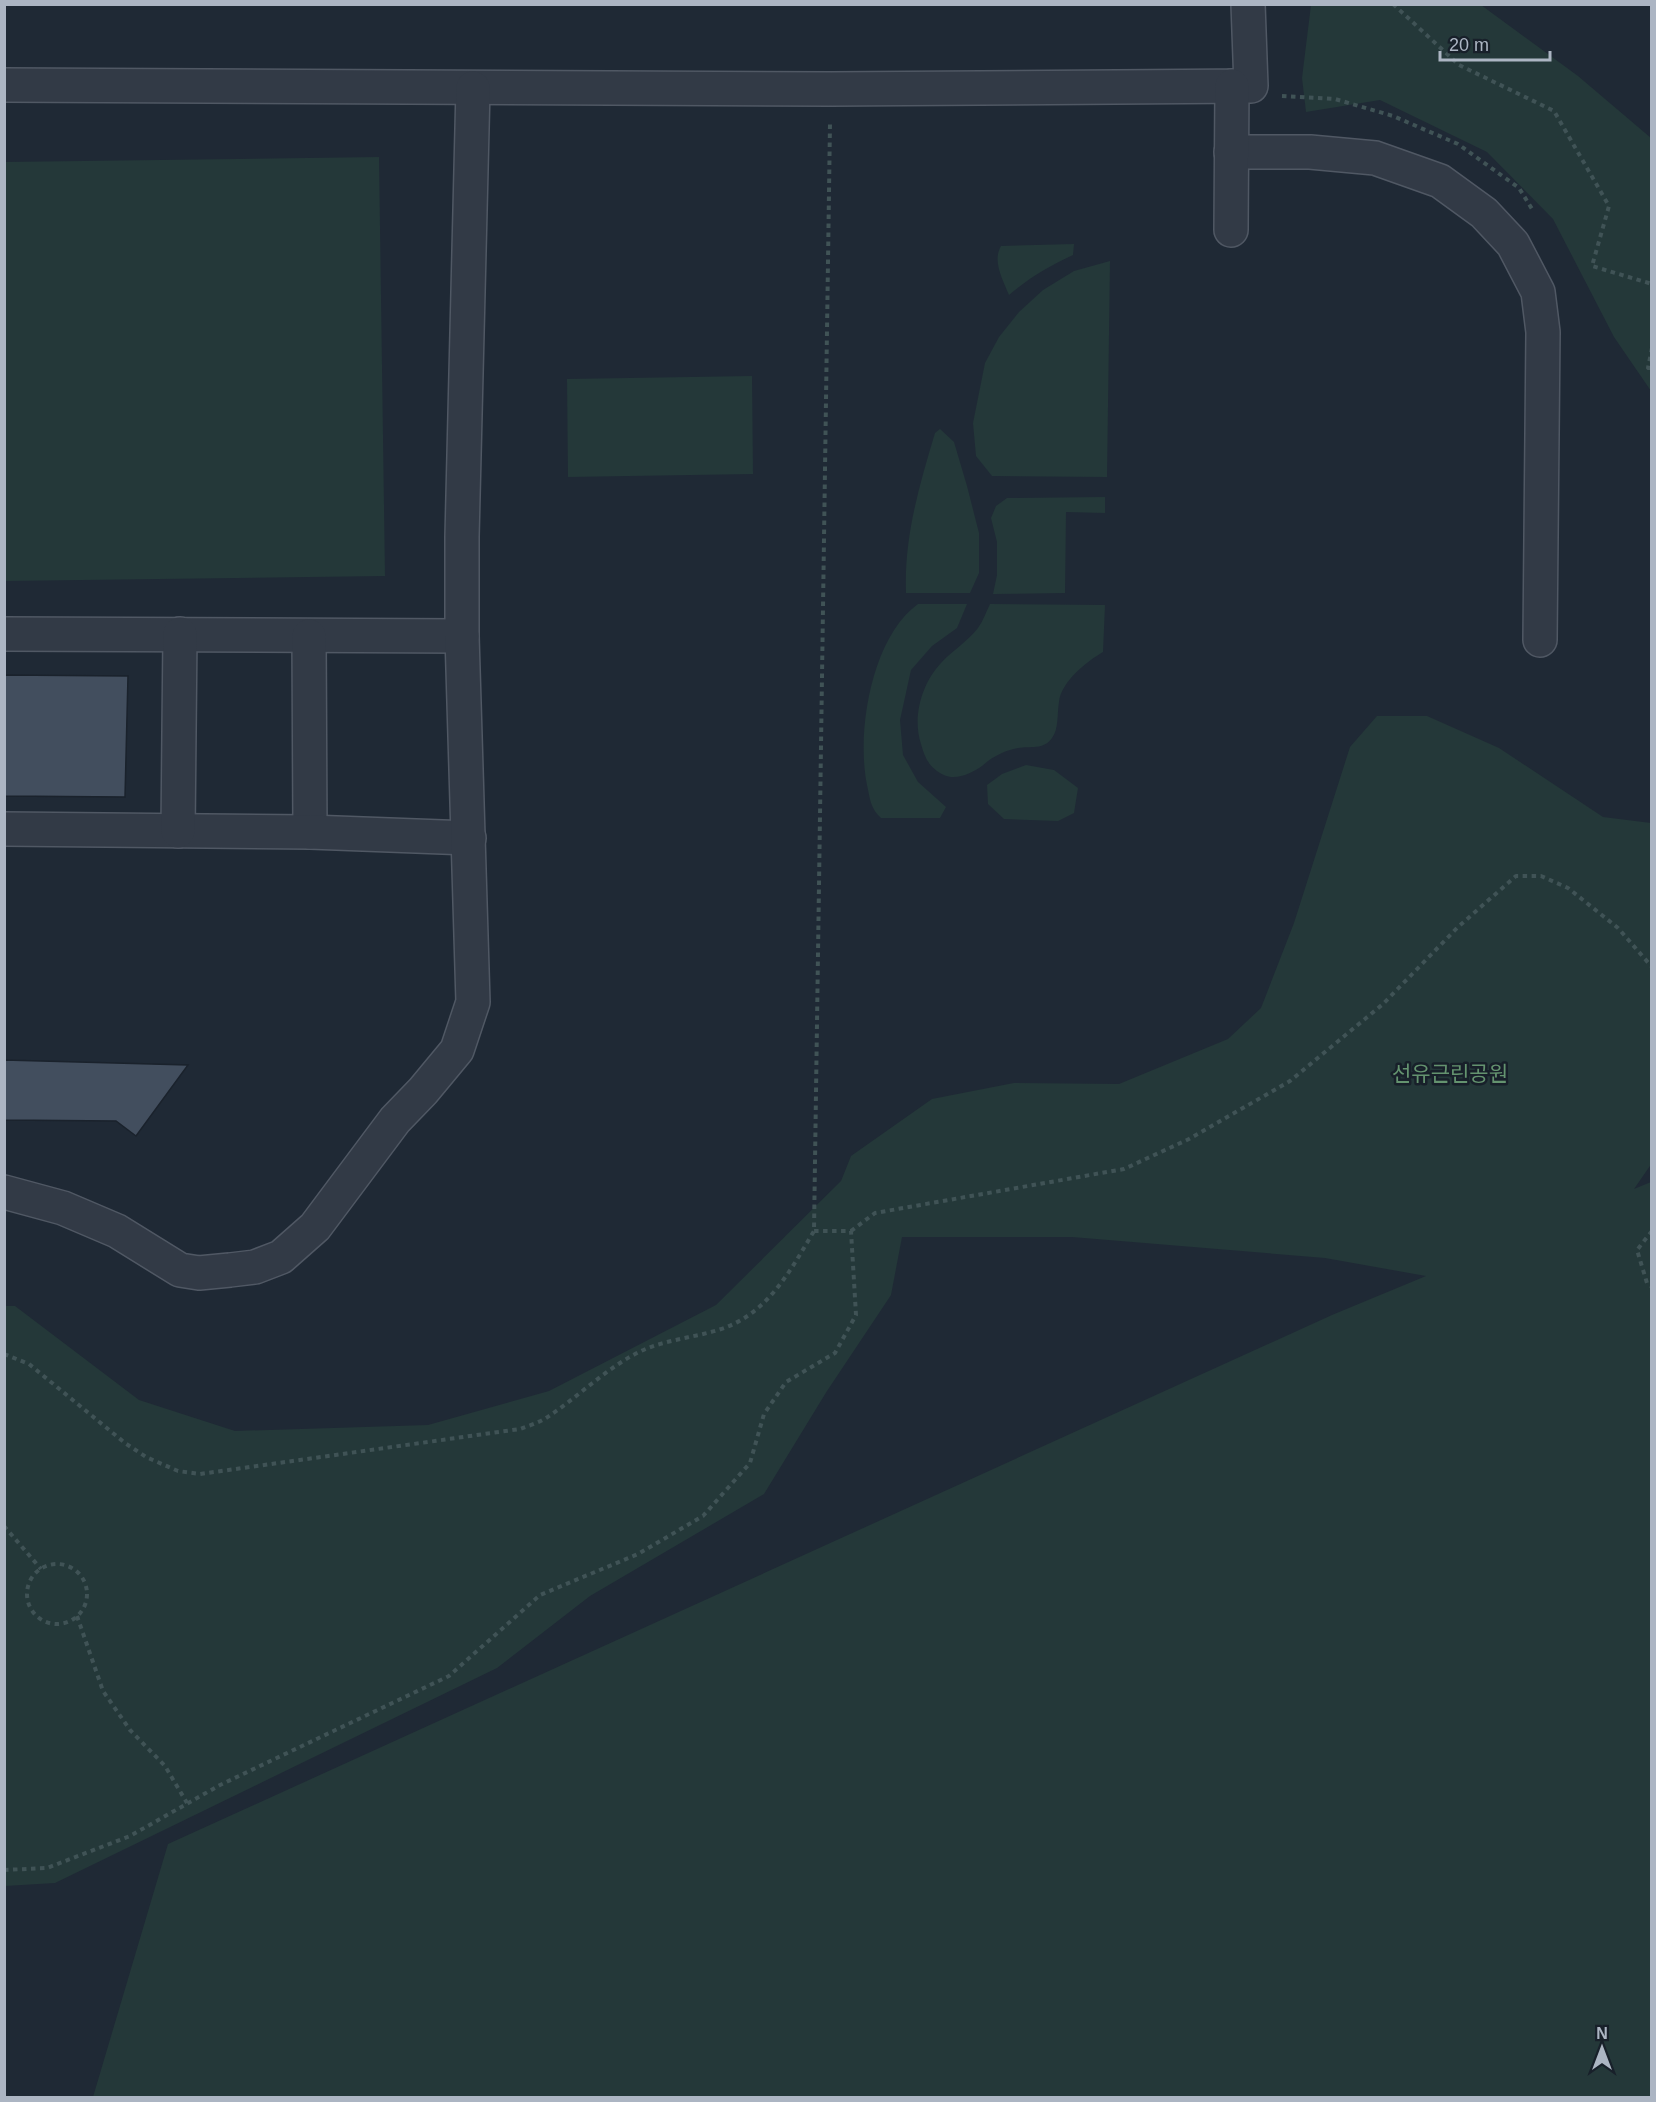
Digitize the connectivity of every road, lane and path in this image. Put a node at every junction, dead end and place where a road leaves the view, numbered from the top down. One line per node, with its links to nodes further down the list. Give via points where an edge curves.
1 (1248, 4): 4 (street, via 1251,86)
2 (1393, 4): 9 (path, via 1459,65 1554,111 1609,206 1592,266)
3 (4, 85): 5 (street)
4 (1232, 86): 5 (street); 7 (street)
5 (473, 88): 15 (street)
6 (830, 122): 23 (path)
7 (1231, 152): 8 (street); 16 (street, via 1310,152 1375,158 1440,181 1484,213 1513,244 1538,292 1543,332)
8 (1231, 230)
9 (1652, 284)
10 (1652, 348): 11 (path, via 1648,368)
11 (1652, 368)
12 (4, 634): 13 (street)
13 (180, 634): 14 (street); 18 (street)
14 (309, 636): 15 (street); 19 (street)
15 (462, 636): 20 (street)
16 (1540, 640)
17 (4, 829): 18 (street)
18 (178, 831): 19 (street)
19 (310, 832): 20 (street)
20 (469, 837): 22 (street, via 473,1002 457,1050 395,1120 315,1227 281,1257 255,1267 199,1273 180,1270 117,1231 63,1208)
21 (1652, 967): 24 (path, via 1618,928 1568,888 1541,876 1516,876 1458,927 1383,1004 1290,1080 1189,1139 1124,1169 876,1213)
22 (4, 1192)
23 (814, 1231): 24 (path); 27 (path, via 771,1297 748,1317 720,1330 639,1353 544,1419 508,1431 200,1474 178,1471 125,1443 29,1364)
24 (851, 1231): 31 (path, via 856,1315 835,1353 786,1382 764,1414 750,1464 703,1516 638,1554 540,1595 449,1676)
25 (1652, 1231): 26 (path, via 1637,1250 1647,1283)
26 (1652, 1287)
27 (4, 1354)
28 (4, 1526): 29 (path)
29 (42, 1569): 30 (path, via 50,1565 70,1567 84,1580 87,1599); 30 (path, via 29,1584 27,1594 33,1612 40,1619 60,1624)
30 (77, 1616): 31 (path, via 103,1691 130,1730 165,1767)
31 (187, 1803): 32 (path, via 130,1836 47,1868)
32 (4, 1870)

